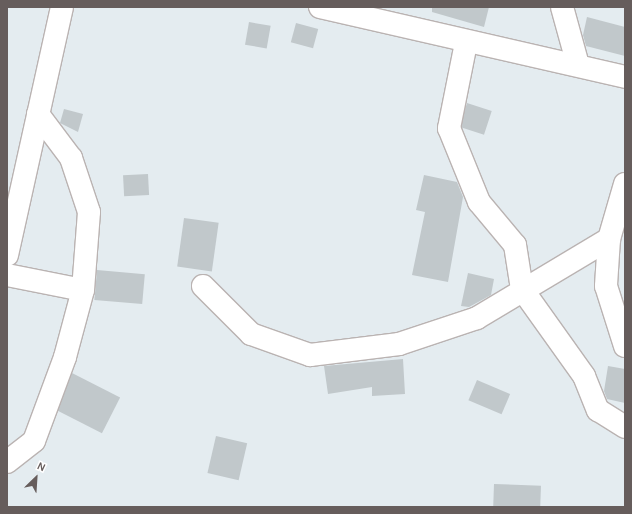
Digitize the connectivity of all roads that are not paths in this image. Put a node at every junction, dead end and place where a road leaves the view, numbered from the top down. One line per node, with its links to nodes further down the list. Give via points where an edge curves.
1 (62, 7): 7 (street)
2 (320, 7): 4 (street)
3 (562, 7): 5 (street)
4 (466, 42): 5 (street); 13 (street, via 449,128 480,202 515,246)
5 (578, 65): 6 (street)
6 (625, 77)
7 (38, 114): 10 (street); 14 (street, via 70,158 89,212)
8 (625, 184): 9 (street)
9 (615, 234): 13 (street); 15 (street, via 606,286)
10 (7, 255)
11 (7, 275): 14 (street)
12 (203, 286): 13 (street, via 251,334 310,355 398,344 477,318)
13 (522, 289): 16 (street, via 584,376 598,410)
14 (83, 290): 17 (street, via 65,358 34,441)
15 (625, 346)
16 (625, 427)
17 (7, 462)

